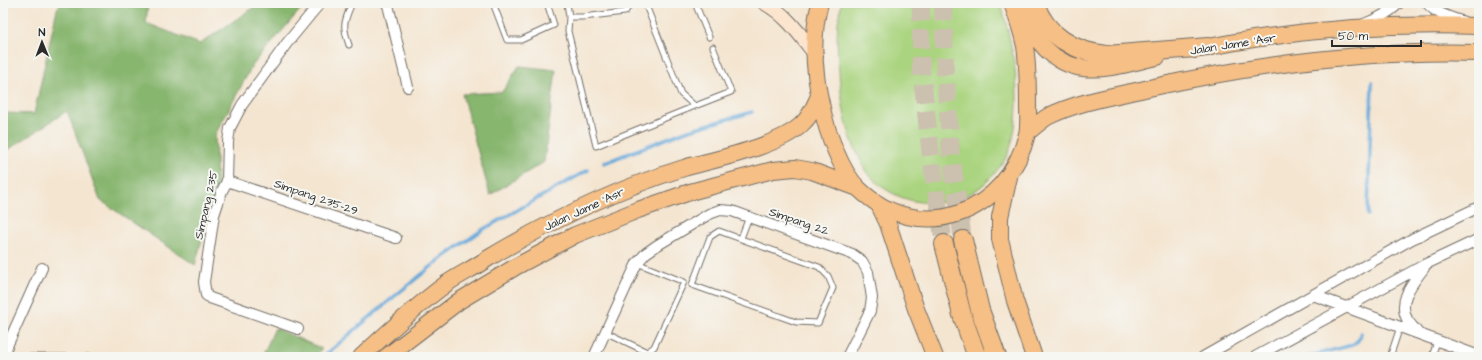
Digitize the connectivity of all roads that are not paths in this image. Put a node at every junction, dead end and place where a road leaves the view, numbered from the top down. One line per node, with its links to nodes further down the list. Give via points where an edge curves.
1 (320, 3): 31 (street, Simpang 235, via 287,44 233,120 228,142)
2 (352, 3): 21 (lane, via 344,24)
3 (386, 3): 26 (street)
4 (493, 3): 5 (lane, via 507,40 521,40 554,25)
5 (547, 3)
6 (567, 3): 17 (lane)
7 (631, 3): 17 (lane, via 625,12 583,18)
8 (645, 3): 28 (lane, via 681,94)
9 (695, 3): 20 (lane)
10 (765, 3): 25 (street, via 789,21)
11 (820, 3): 25 (main road, via 815,33)
12 (1012, 3): 29 (main road, via 1024,46 1028,83)
13 (1020, 3): 23 (main road, Jalan Jame 'Asr, via 1026,20 1042,45 1064,62 1084,68 1110,67)
14 (1035, 3): 23 (highway, via 1050,31 1078,49 1094,54)
15 (1399, 3): 19 (street, via 1377,19)
16 (1427, 3): 18 (street, via 1446,16)
17 (569, 17): 28 (lane, via 569,37 596,146)
18 (1478, 26): 19 (main road, Jalan Jame 'Asr)
19 (1353, 29): 23 (main road, Jalan Jame 'Asr, via 1278,36)
20 (709, 37)
21 (349, 45)
22 (713, 47): 28 (lane, via 731,92)
23 (1208, 47)
24 (1479, 53): 29 (main road, via 1390,54 1332,58 1183,80 1077,106 1046,118)
25 (816, 55): 27 (main road)
26 (408, 87)
27 (819, 96): 32 (main road, via 832,145); 56 (main road, Jalan Jame 'Asr, via 811,114 794,132 757,147 682,168 630,187 568,215 507,247 446,284)
28 (695, 106)
29 (1028, 132): 30 (main road, via 1018,161)
30 (1009, 176): 33 (main road, via 987,198 973,208 955,215 920,219 899,214); 63 (main road, via 1000,218 1000,239 1015,301)
31 (227, 181): 36 (street, Simpang 235-29); 47 (street, Simpang 235, via 214,215 204,282 206,295)
32 (858, 188): 33 (main road); 57 (main road, Jalan Jame 'Asr, via 812,171 795,168 772,170 690,192 638,210 575,235 517,266 459,301)
33 (879, 205): 60 (main road)
34 (1479, 207): 44 (street, via 1412,239)
35 (749, 217): 37 (lane); 41 (street, Simpang 22, via 720,210 710,214 656,246); 59 (street, Simpang 22, via 852,254 862,261 868,272 872,298 870,311)
36 (396, 238)
37 (741, 238): 37 (lane, via 719,231 710,237 692,285 796,322 818,323 833,288 828,276 819,267)
38 (1479, 239): 42 (street)
39 (963, 240): 62 (highway, via 980,310)
40 (944, 244): 61 (highway, via 962,315)
41 (638, 263): 48 (street, Simpang 22); 48 (lane, via 684,282 654,347 647,352)
42 (1426, 264): 45 (street); 49 (street, via 1411,285 1404,304 1408,321)
43 (42, 268): 52 (street)
44 (1313, 294): 45 (street); 64 (street)
45 (1346, 307): 46 (street); 65 (street)
46 (1400, 327): 49 (street); 66 (lane)
47 (298, 329)
48 (605, 332): 58 (street, Simpang 22)
49 (1419, 335): 50 (street)
50 (1437, 341): 51 (street); 67 (lane)
51 (1467, 354): 53 (street)
52 (3, 355): 54 (lane)
53 (1479, 356)
54 (33, 357): 55 (lane)
55 (104, 357)
56 (361, 357)
57 (386, 357)
58 (594, 357)
59 (847, 357)
60 (935, 357)
61 (977, 357)
62 (997, 357)
63 (1034, 357)
64 (1203, 357)
65 (1255, 357)
66 (1390, 357)
67 (1432, 357)

